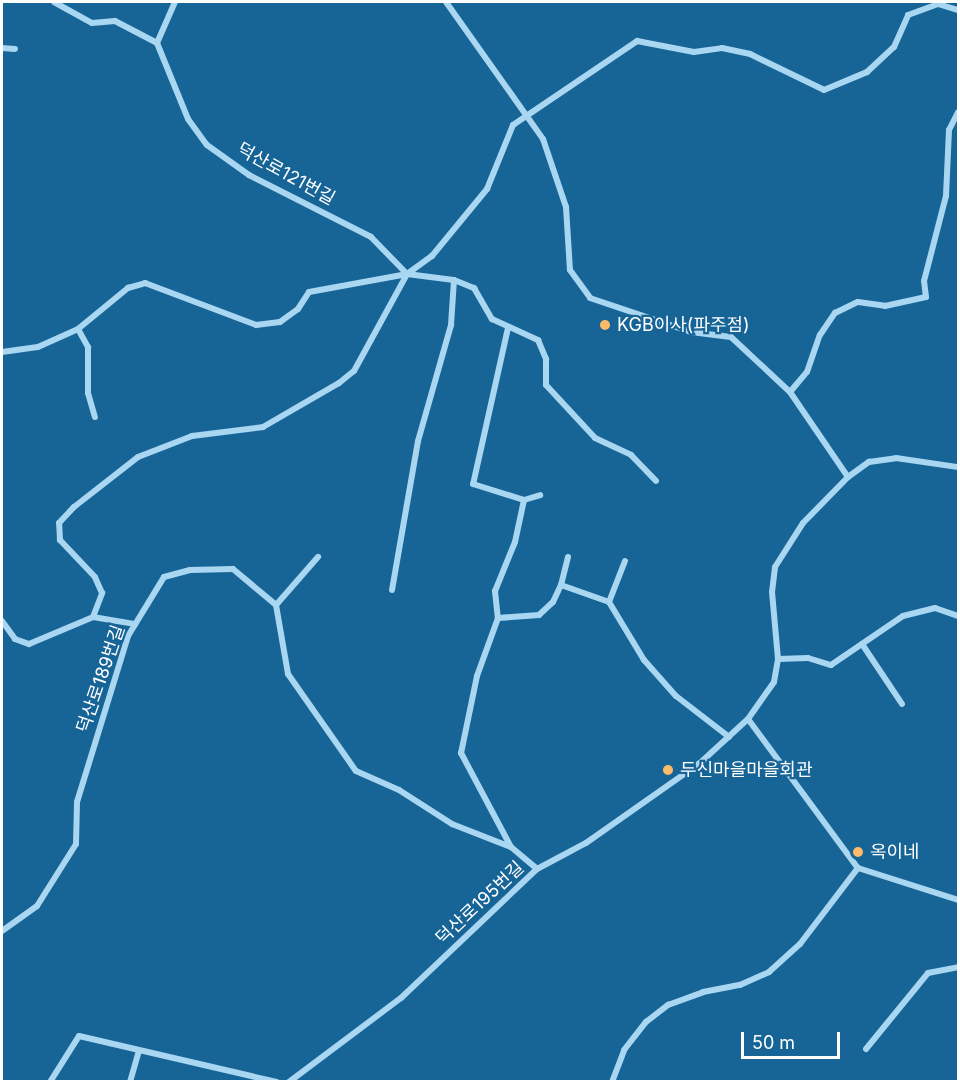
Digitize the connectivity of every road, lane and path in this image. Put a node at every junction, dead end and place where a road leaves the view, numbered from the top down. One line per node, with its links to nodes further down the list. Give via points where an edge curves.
1 (54, 2): 5 (street, via 92,23 115,21)
2 (175, 2): 5 (street)
3 (446, 2): 9 (street)
4 (958, 10): 9 (street, via 938,4 908,15 894,47 867,72 824,90 750,54 722,48 694,52 637,40)
5 (157, 43): 10 (street, 덕산로121번길, via 188,119 207,145 249,175 371,237)
6 (2, 48): 7 (street)
7 (15, 49)
8 (958, 112): 15 (street, via 949,130 946,196 924,281 926,297 885,306 858,302 835,314 820,335 807,372)
9 (526, 115): 10 (street, via 513,125 487,189 432,256); 15 (street, via 543,139 566,207 570,270 590,298 692,332 731,337)
10 (406, 274): 11 (street); 13 (street, via 309,292 298,309 280,322 256,325 145,283 128,288); 30 (street, via 354,371 339,383 263,427 192,436 138,458 59,523 60,540 95,577 102,593)
11 (454, 280): 12 (street, via 474,288 492,319); 26 (street, via 450,325 418,441)
12 (508, 328): 19 (street, via 538,340 546,359 546,386 595,438 631,455); 21 (street, via 473,484)
13 (78, 329): 14 (street, via 38,347); 16 (street, via 88,347 88,393)
14 (2, 352)
15 (790, 392): 18 (street)
16 (95, 417)
17 (958, 467): 18 (street, 덕산로195번길, via 896,458 869,462)
18 (848, 477): 35 (street, 덕산로195번길, via 803,523 775,567 772,592)
19 (656, 481)
20 (540, 495): 21 (street)
21 (524, 500): 31 (street, via 515,542 495,591)
22 (318, 557): 28 (street)
23 (568, 557): 25 (street)
24 (625, 561): 27 (street)
25 (561, 585): 27 (street); 31 (street, via 553,602 539,615)
26 (392, 590)
27 (609, 602): 38 (street, via 644,660 676,696)
28 (276, 605): 33 (street, 덕산로189번길, via 233,569 190,570 164,577); 39 (street, via 288,674 356,771 399,790 452,824)
29 (958, 615): 34 (street, via 935,608 903,616)
30 (93, 617): 32 (street, via 29,644 15,639); 33 (street)
31 (498, 618): 39 (street, via 477,676 461,753)
32 (2, 621)
33 (135, 624): 43 (street, 덕산로189번길, via 106,700 77,802 76,844 37,906)
34 (862, 644): 35 (street, via 831,665 808,658); 36 (street)
35 (778, 659): 37 (street, 덕산로195번길, via 774,682)
36 (902, 704)
37 (748, 720): 38 (street, 덕산로195번길); 40 (street)
38 (729, 737): 41 (street, 덕산로195번길, via 700,763 605,830)
39 (511, 847): 41 (street)
40 (858, 868): 42 (street); 51 (street, via 800,944 769,972 741,985 703,992 668,1005 646,1022 624,1050)
41 (537, 869): 50 (street, 덕산로195번길, via 401,998)
42 (958, 900)
43 (2, 932)
44 (958, 967): 45 (street, via 928,973)
45 (866, 1049)
46 (139, 1050): 47 (street, via 79,1036); 48 (street); 49 (street)
47 (50, 1082)
48 (130, 1082)
49 (277, 1082)
50 (289, 1082)
51 (612, 1082)

